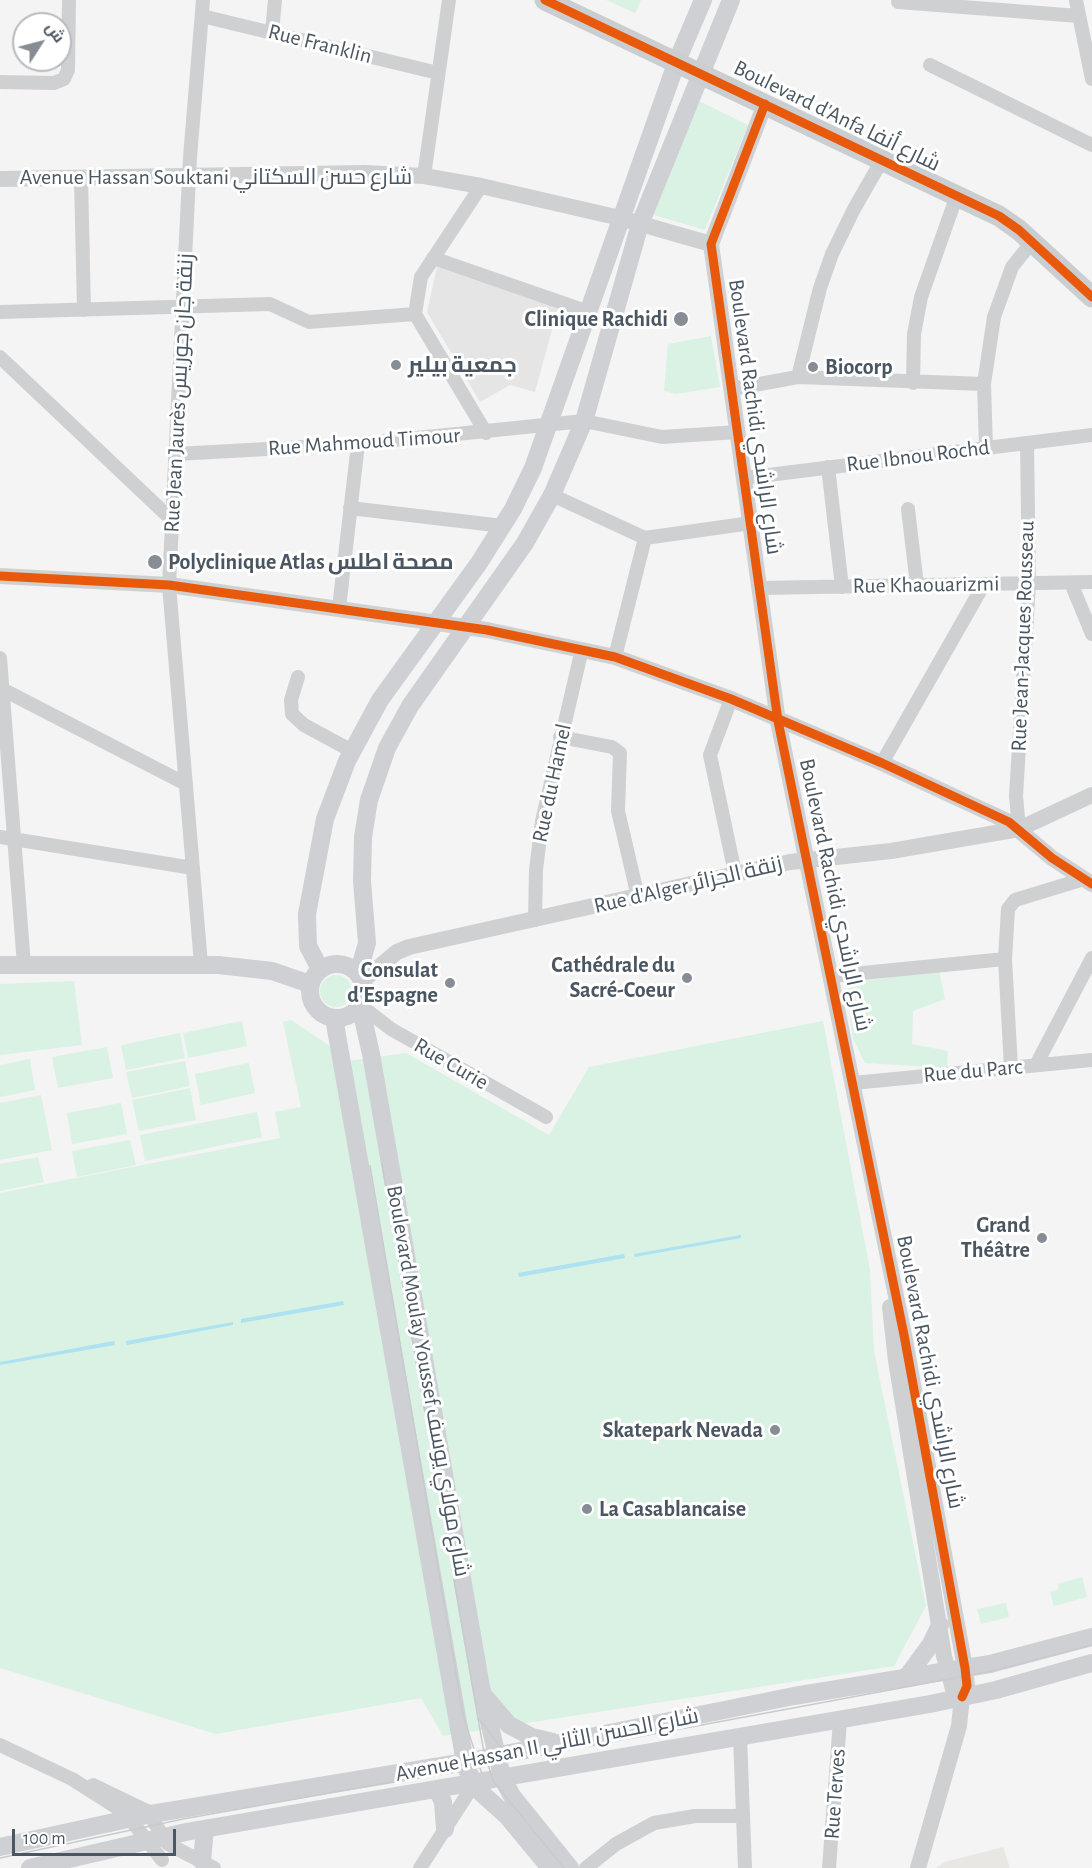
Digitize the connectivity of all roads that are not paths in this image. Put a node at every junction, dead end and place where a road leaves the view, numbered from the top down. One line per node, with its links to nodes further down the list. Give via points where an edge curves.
1 (69, 0): 18 (street, via 68,70 64,80)
2 (203, 0): 10 (street, Rue Jean Jaurès زنقة جان جوريس)
3 (275, 0): 12 (street)
4 (449, 0): 16 (street)
5 (545, 0): 13 (main road, Boulevard d'Anfa شارع أنفا)
6 (703, 0): 13 (main road)
7 (731, 0): 15 (main road)
8 (1076, 0): 11 (street)
9 (898, 2): 11 (street)
10 (202, 16): 12 (street, Rue Franklin); 22 (street, Rue Jean Jaurès زنقة جان جوريس)
11 (1079, 16): 17 (street)
12 (272, 32): 16 (street, Rue Franklin)
13 (677, 61): 15 (main road, Boulevard d'Anfa شارع أنفا); 28 (main road)
14 (930, 65): 20 (street)
15 (700, 72): 19 (main road, Boulevard d'Anfa شارع أنفا); 29 (main road)
16 (438, 73): 23 (street)
17 (1092, 79)
18 (0, 82)
19 (765, 104): 21 (main road, Boulevard d'Anfa شارع أنفا); 31 (street, Boulevard Rachidi شارع الراشدي)
20 (1092, 145)
21 (882, 160): 27 (main road, Boulevard d'Anfa شارع أنفا); 40 (street, via 832,254)
22 (189, 175): 23 (street, Avenue Hassan Souktani شارع حسن السكتاني); 25 (street, Avenue Hassan Souktani شارع حسن السكتاني); 34 (street, Rue Jean Jaurès زنقة جان جوريس)
23 (424, 176): 26 (street, Avenue Hassan Souktani شارع حسن السكتاني)
24 (0, 178): 25 (street, Avenue Hassan Souktani شارع حسن السكتاني)
25 (81, 178): 35 (street)
26 (481, 186): 28 (street, Avenue Hassan Souktani شارع حسن السكتاني); 32 (street)
27 (957, 195): 30 (main road, Boulevard d'Anfa شارع أنفا, via 1005,220); 41 (street, via 921,297)
28 (620, 218): 29 (street, Avenue Hassan Souktani شارع حسن السكتاني); 37 (main road)
29 (640, 224): 31 (street, Avenue Hassan Souktani شارع حسن السكتاني); 44 (main road)
30 (1032, 242): 33 (main road, Boulevard d'Anfa شارع أنفا); 42 (street, via 1011,267 1003,289 994,317)
31 (711, 244): 43 (street, Boulevard Rachidi شارع الراشدي)
32 (433, 258): 37 (street); 38 (street, via 421,277)
33 (1092, 297)
34 (184, 307): 35 (street); 38 (street, via 270,304 309,322); 52 (street, Rue Jean Jaurès زنقة جان جوريس)
35 (84, 310): 36 (street)
36 (0, 312)
37 (589, 312): 45 (main road)
38 (415, 314): 47 (street)
39 (0, 357): 58 (street)
40 (798, 376): 41 (street); 43 (street)
41 (913, 383): 42 (street)
42 (984, 384): 51 (street)
43 (732, 389): 46 (street, Boulevard Rachidi شارع الراشدي)
44 (584, 421): 45 (street, Rue Mahmoud Timour); 46 (street, Rue Mahmoud Timour, via 662,437); 55 (main road)
45 (550, 423): 47 (street, Rue Mahmoud Timour); 60 (main road, via 533,468)
46 (738, 432): 54 (street, Boulevard Rachidi شارع الراشدي)
47 (486, 433): 50 (street, Rue Mahmoud Timour)
48 (1092, 435): 49 (street, Rue Ibnou Rochd)
49 (1028, 443): 51 (street, Rue Ibnou Rochd); 64 (street, Rue Jean-Jacques Rousseau)
50 (358, 444): 52 (street, Rue Mahmoud Timour); 56 (street)
51 (986, 448): 53 (street, Rue Ibnou Rochd)
52 (176, 454): 58 (street, Rue Jean Jaurès زنقة جان جوريس)
53 (828, 467): 54 (street, Rue Ibnou Rochd); 69 (street)
54 (744, 478): 59 (street, Boulevard Rachidi شارع الراشدي)
55 (552, 495): 61 (street); 73 (main road, via 525,543)
56 (350, 508): 60 (street); 71 (street)
57 (908, 509): 68 (street)
58 (173, 521): 67 (street, Rue Jean Jaurès زنقة جان جوريس)
59 (751, 523): 61 (street); 70 (street, Boulevard Rachidi شارع الراشدي)
60 (503, 526): 72 (main road)
61 (645, 538): 76 (street)
62 (0, 576): 67 (street)
63 (1092, 582): 65 (street, Rue Khaouarizmi)
64 (1029, 583): 65 (street, Rue Khaouarizmi); 66 (street, Rue Khaouarizmi); 87 (street, Rue Jean-Jacques Rousseau, via 1016,796)
65 (1071, 583): 74 (street)
66 (984, 584): 68 (street, Rue Khaouarizmi); 84 (street)
67 (169, 585): 71 (street); 85 (street, Rue Jean Jaurès زنقة جان جوريس)
68 (917, 585): 69 (street, Rue Khaouarizmi)
69 (842, 587): 70 (street, Rue Khaouarizmi)
70 (760, 588): 81 (street, Boulevard Rachidi شارع الراشدي)
71 (339, 608): 72 (street)
72 (438, 622): 73 (street); 83 (main road, via 380,700)
73 (466, 628): 75 (street); 102 (main road, via 396,730 369,800 362,860 367,943)
74 (1092, 634)
75 (582, 649): 76 (street); 82 (street, Rue du Hamel)
76 (615, 657): 80 (street)
77 (0, 658): 79 (street)
78 (298, 677): 83 (street, via 291,700 292,714)
79 (1, 687): 85 (street); 88 (street)
80 (731, 699): 81 (street); 91 (street, via 710,754)
81 (778, 721): 84 (street); 89 (street, Boulevard Rachidi شارع الراشدي)
82 (561, 737): 93 (street, via 612,747 620,753 618,811); 94 (street, Rue du Hamel, via 538,842)
83 (352, 751): 100 (main road, via 325,819 307,914 308,946)
84 (882, 763): 87 (street)
85 (186, 784): 90 (street, Rue Jean Jaurès زنقة جان جوريس)
86 (1092, 795): 87 (street, Rue d'Alger زنقة الجزائر)
87 (1019, 829): 89 (street, Rue d'Alger زنقة الجزائر, via 891,851); 92 (street)
88 (7, 839): 90 (street); 99 (street)
89 (808, 859): 91 (street, Rue d'Alger زنقة الجزائر); 101 (street, Boulevard Rachidi شارع الراشدي)
90 (193, 868): 97 (street, Rue Jean Jaurès زنقة جان جوريس)
91 (735, 873): 93 (street, Rue d'Alger زنقة الجزائر)
92 (1088, 882): 96 (street, via 1012,903 1008,909)
93 (638, 897): 94 (street, Rue d'Alger زنقة الجزائر)
94 (535, 920): 102 (street, Rue d'Alger زنقة الجزائر, via 409,947)
95 (1092, 957): 107 (street)
96 (1005, 959): 101 (street); 108 (street)
97 (201, 964): 99 (main road); 103 (main road, via 272,971)
98 (0, 965): 99 (main road)
99 (24, 965)
100 (321, 969): 102 (main road, via 340,964); 103 (main road)
101 (832, 976): 109 (street, Boulevard Rachidi شارع الراشدي)
102 (360, 977): 104 (main road, via 364,992)
103 (310, 984): 105 (main road, via 316,1008)
104 (360, 1005): 105 (main road, via 350,1015); 110 (street, Rue Curie, via 391,1029); 117 (main road, Boulevard Moulay Youssef شارع مولاي يوسف)
105 (334, 1018): 124 (main road, Boulevard Moulay Youssef شارع مولاي يوسف)
106 (1092, 1060): 107 (street, Rue du Parc)
107 (1036, 1065): 108 (street, Rue du Parc)
108 (1011, 1068): 109 (street, Rue du Parc)
109 (862, 1082): 111 (street, Boulevard Rachidi شارع الراشدي)
110 (546, 1117)
111 (884, 1234): 112 (street, Boulevard Rachidi شارع الراشدي, via 893,1344); 115 (street, Boulevard Rachidi شارع الراشدي)
112 (940, 1625): 115 (street, Boulevard Rachidi شارع الراشدي); 116 (main road)
113 (1092, 1637): 115 (main road, Avenue Hassan II شارع الحسن الثاني)
114 (1092, 1663): 118 (main road, Avenue Hassan II شارع الحسن الثاني)
115 (956, 1669): 116 (main road, Avenue Hassan II شارع الحسن الثاني); 118 (street, Boulevard Rachidi شارع الراشدي, via 967,1686)
116 (906, 1678): 121 (main road, Avenue Hassan II شارع الحسن الثاني, via 794,1696)
117 (481, 1687): 121 (main road, via 490,1706 518,1731 546,1742); 123 (main road, Boulevard Moulay Youssef شارع مولاي يوسف)
118 (962, 1697): 119 (main road, Avenue Hassan II شارع الحسن الثاني); 146 (street, Boulevard Rachidi شارع الراشدي, via 959,1726)
119 (840, 1720): 120 (main road, Avenue Hassan II شارع الحسن الثاني); 145 (street, Rue Terves)
120 (740, 1737): 126 (main road, Avenue Hassan II شارع الحسن الثاني); 130 (street)
121 (569, 1742): 123 (main road, Avenue Hassan II شارع الحسن الثاني)
122 (0, 1745): 125 (street)
123 (497, 1756): 124 (main road, Avenue Hassan II شارع الحسن الثاني); 126 (main road, Boulevard Moulay Youssef شارع مولاي يوسف)
124 (465, 1762): 127 (main road, Boulevard Moulay Youssef شارع مولاي يوسف); 129 (main road, Avenue Hassan II شارع الحسن الثاني)
125 (72, 1779): 129 (street, via 105,1790); 131 (street)
126 (503, 1779): 127 (main road, Avenue Hassan II شارع الحسن الثاني); 142 (main road, Boulevard Moulay Youssef شارع مولاي يوسف, via 515,1801)
127 (474, 1784): 128 (main road, Avenue Hassan II شارع الحسن الثاني); 133 (street); 141 (main road, via 507,1816)
128 (437, 1790): 132 (main road, Avenue Hassan II شارع الحسن الثاني); 133 (main road, via 443,1802)
129 (151, 1814): 131 (main road, Avenue Hassan II شارع الحسن الثاني); 134 (street)
130 (743, 1816): 143 (street, via 695,1816 654,1823 616,1844); 144 (street)
131 (130, 1819): 134 (street); 135 (main road, Avenue Hassan II شارع الحسن الثاني)
132 (205, 1829): 134 (main road, Avenue Hassan II شارع الحسن الثاني); 138 (main road)
133 (445, 1829): 140 (street)
134 (160, 1841): 136 (main road, Avenue Hassan II شارع الحسن الثاني); 137 (street); 137 (street); 138 (street)
135 (0, 1847)
136 (74, 1864): 139 (main road, Avenue Hassan II شارع الحسن الثاني)
137 (162, 1864)
138 (208, 1865)
139 (30, 1868)
140 (420, 1868)
141 (550, 1868)
142 (570, 1868)
143 (586, 1868)
144 (745, 1868)
145 (829, 1868)
146 (918, 1868)

